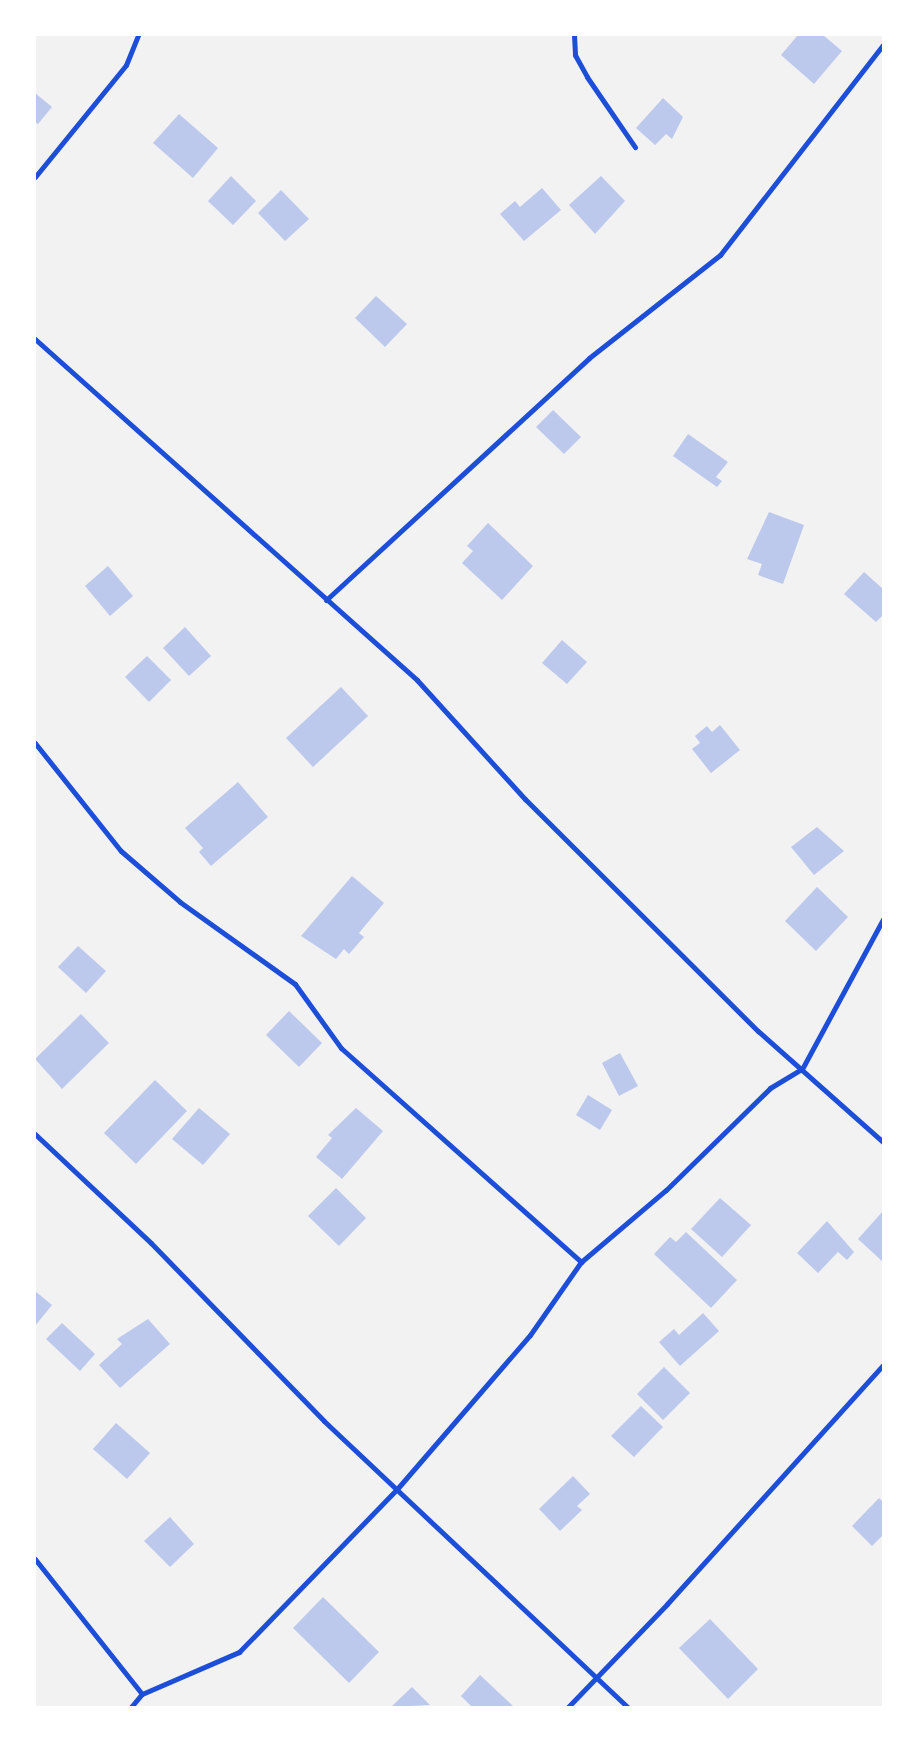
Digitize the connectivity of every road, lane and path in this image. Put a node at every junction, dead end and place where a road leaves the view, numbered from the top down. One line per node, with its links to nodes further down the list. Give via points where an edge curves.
1 (138, 35): 5 (street, via 126,65)
2 (574, 35): 4 (street, via 575,55 586,77)
3 (883, 45): 7 (street, via 720,255 589,358)
4 (635, 147)
5 (35, 177)
6 (35, 339): 7 (street)
7 (326, 600): 10 (street, via 417,680 524,799 758,1031)
8 (35, 743): 13 (street, via 121,851 180,902 295,984 341,1048)
9 (883, 918): 10 (street)
10 (802, 1069): 12 (street); 13 (street, via 770,1088 666,1190)
11 (35, 1134): 15 (street)
12 (883, 1142)
13 (581, 1262): 15 (street, via 530,1335)
14 (883, 1365): 17 (street)
15 (397, 1489): 17 (street); 18 (street, via 239,1652)
16 (35, 1559): 18 (street)
17 (597, 1678): 20 (street); 21 (street)
18 (142, 1694): 19 (street)
19 (131, 1707)
20 (568, 1707)
21 (628, 1707)

